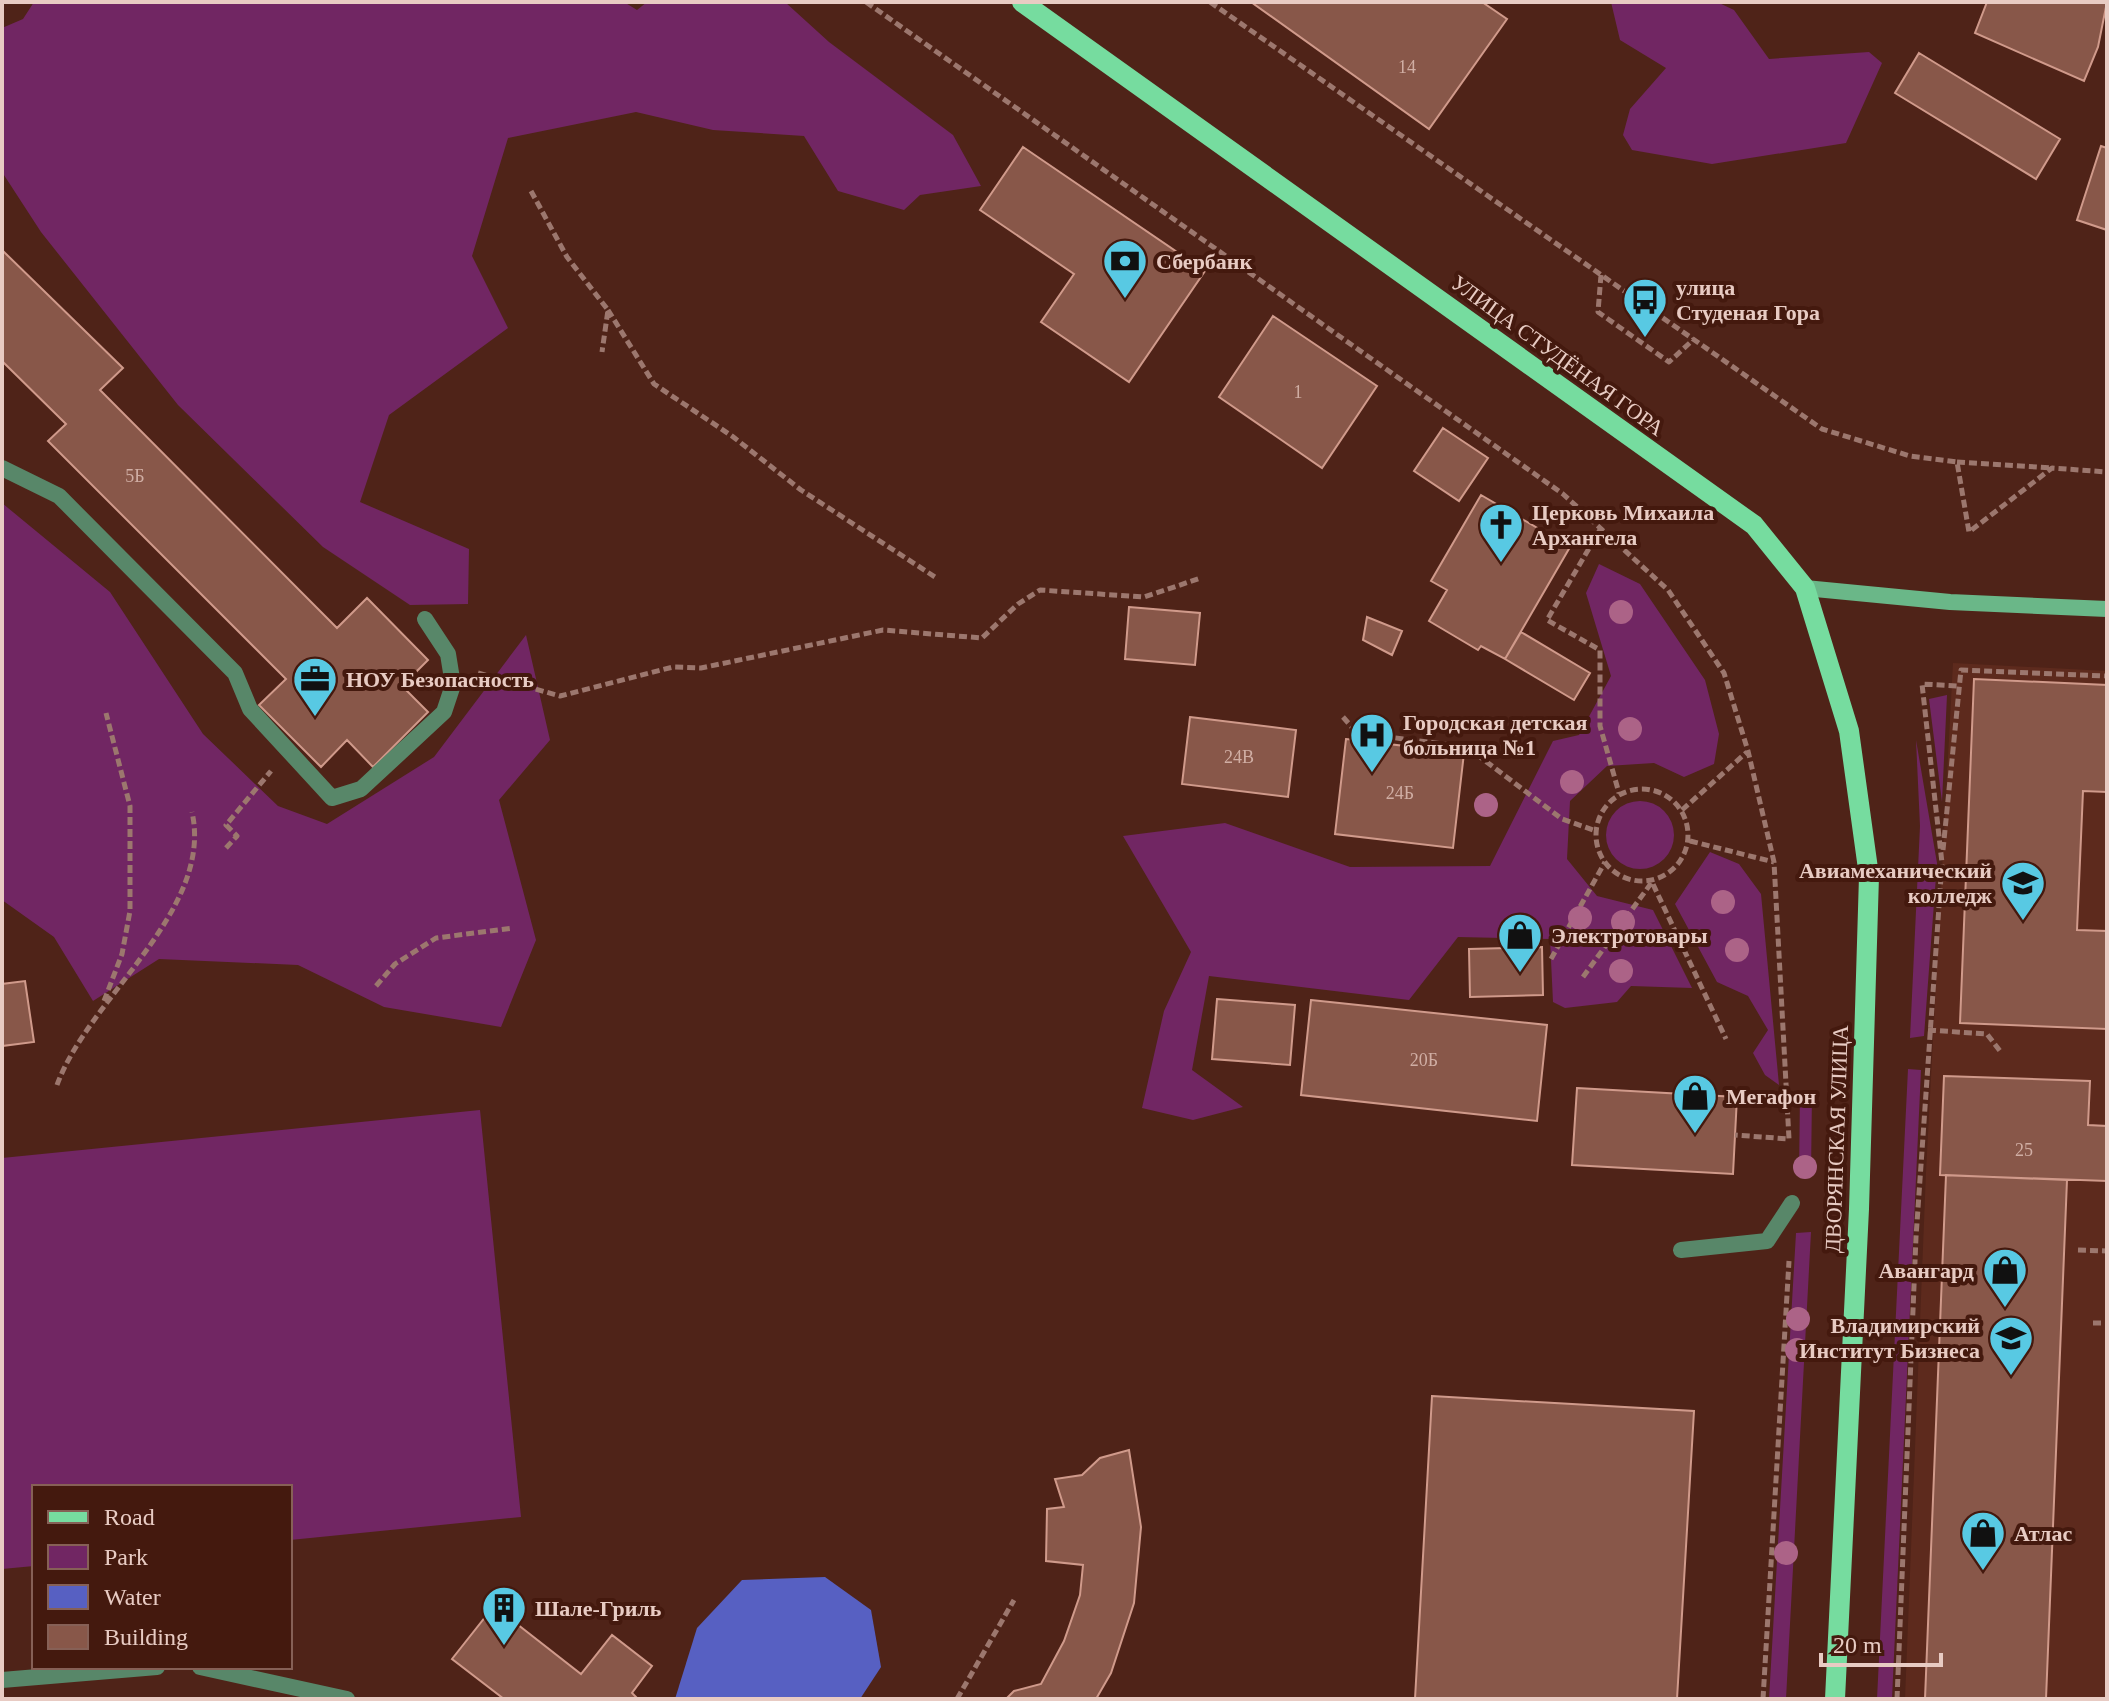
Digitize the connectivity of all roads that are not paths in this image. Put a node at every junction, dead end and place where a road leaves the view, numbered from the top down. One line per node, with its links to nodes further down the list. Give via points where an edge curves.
1 (1022, 2): 3 (main road, УЛИЦА СТУДЁНАЯ ГОРА, via 1754,525)
2 (2, 468): 5 (lane, via 59,496 235,673 250,709 332,798 361,789 444,712 453,685 448,654)
3 (1805, 588): 4 (main road); 12 (main road, ДВОРЯНСКАЯ УЛИЦА, via 1849,731 1869,876)
4 (2107, 609)
5 (425, 619)
6 (1792, 1203): 7 (lane, via 1767,1241)
7 (1681, 1250)
8 (133, 1669): 10 (lane)
9 (209, 1669): 11 (lane)
10 (2, 1680)
11 (347, 1699)
12 (1835, 1699)

